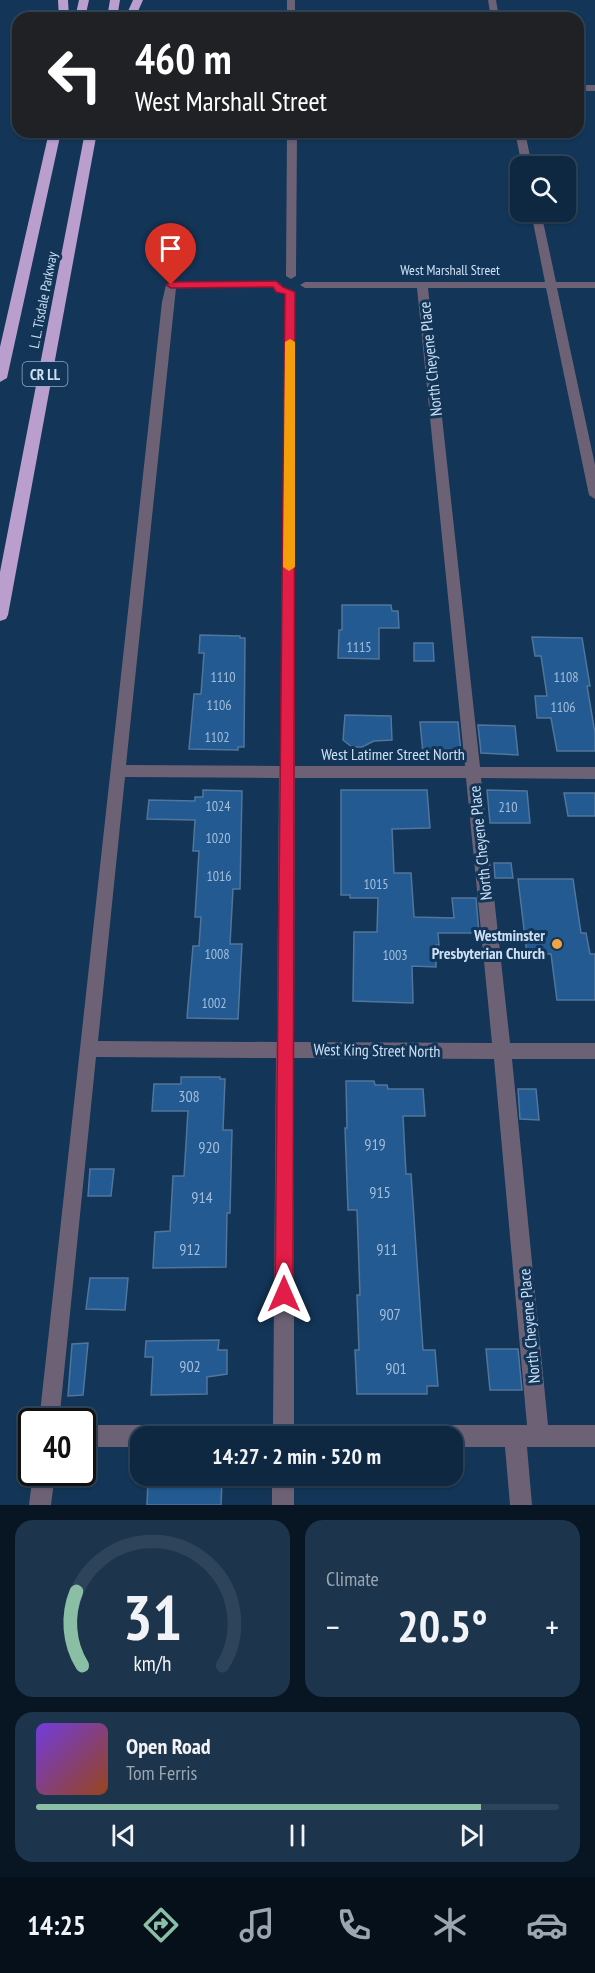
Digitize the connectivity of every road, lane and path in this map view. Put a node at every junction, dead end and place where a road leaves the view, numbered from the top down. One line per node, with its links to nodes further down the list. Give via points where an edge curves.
1 (55, 138): 14 (highway, L. L. Tisdale Parkway / CR LL)
2 (90, 138): 16 (highway, L. L. Tisdale Parkway / CR LL)
3 (292, 138): 7 (street)
4 (521, 138): 5 (street)
5 (525, 156)
6 (538, 222): 11 (street)
7 (291, 276): 8 (street, via 280,278); 9 (street)
8 (276, 284): 13 (street, via 279,290); 17 (street, via 171,285)
9 (305, 285): 10 (street, West Marshall Street); 13 (street)
10 (422, 285): 11 (street, West Marshall Street); 19 (street, North Cheyene Place)
11 (551, 285): 12 (street, West Marshall Street); 15 (street)
12 (595, 285)
13 (290, 292): 18 (street)
14 (0, 378)
15 (595, 495)
16 (0, 615)
17 (118, 771): 18 (street, West Latimer Street North); 21 (street)
18 (288, 772): 19 (street, West Latimer Street North); 22 (street)
19 (473, 772): 20 (street, West Latimer Street North); 23 (street, North Cheyene Place)
20 (595, 773)
21 (88, 1049): 22 (street, West King Street North); 25 (street)
22 (286, 1049): 23 (street, West King Street North); 26 (street)
23 (502, 1051): 24 (street, West King Street North); 31 (street, North Cheyene Place)
24 (595, 1051)
25 (50, 1408)
26 (283, 1426)
27 (96, 1436): 28 (street)
28 (130, 1436)
29 (463, 1436): 30 (street)
30 (515, 1436): 31 (street); 37 (street)
31 (539, 1436): 32 (street)
32 (595, 1437)
33 (42, 1486): 35 (street)
34 (283, 1486): 36 (street)
35 (40, 1505)
36 (283, 1505)
37 (521, 1505)

